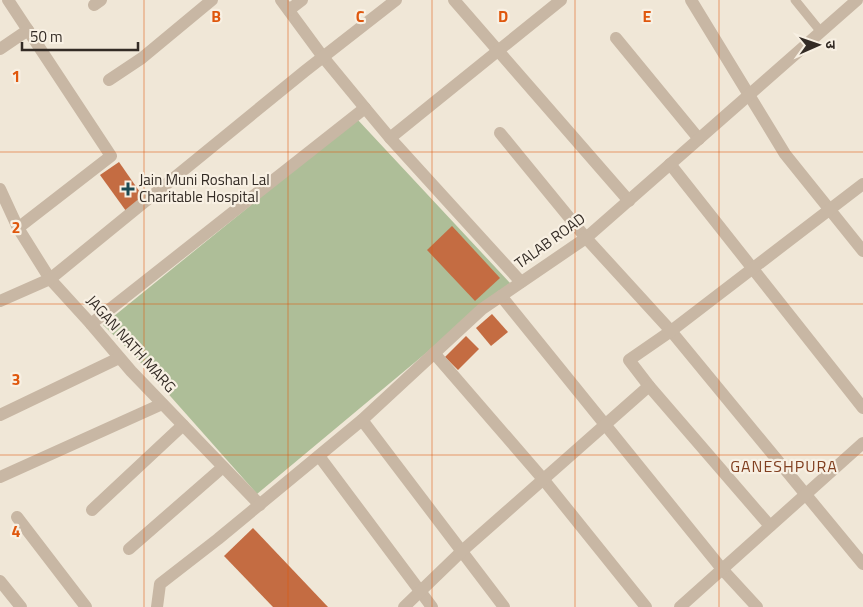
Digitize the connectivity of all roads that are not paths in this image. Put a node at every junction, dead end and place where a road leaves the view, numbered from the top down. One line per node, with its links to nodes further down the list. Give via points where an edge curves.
1 (8, 0): 11 (street)
2 (212, 0): 17 (street, via 142,58)
3 (302, 0): 10 (street)
4 (396, 0): 16 (street)
5 (454, 0): 15 (street)
6 (561, 0): 15 (street)
7 (691, 0): 18 (street)
8 (795, 0): 12 (lane)
9 (857, 0): 12 (street, TALAB ROAD)
10 (285, 5): 16 (street)
11 (28, 30): 14 (street); 28 (street, via 111,156)
12 (821, 32): 18 (street, TALAB ROAD)
13 (616, 38): 22 (street)
14 (0, 49)
15 (498, 51): 21 (street); 26 (street)
16 (323, 57): 19 (street); 32 (street)
17 (109, 80)
18 (749, 95): 22 (street, TALAB ROAD); 27 (street, via 785,154)
19 (364, 108): 21 (street); 36 (street)
20 (500, 133): 29 (street)
21 (390, 138): 33 (street)
22 (699, 139): 23 (street, TALAB ROAD)
23 (670, 164): 26 (street, TALAB ROAD); 31 (street)
24 (863, 184): 27 (street)
25 (0, 189): 28 (street, JAGAN NATH MARG)
26 (629, 200): 29 (street, TALAB ROAD)
27 (830, 210): 30 (street); 31 (street)
28 (18, 228): 32 (street, JAGAN NATH MARG)
29 (586, 238): 33 (street, TALAB ROAD); 37 (street)
30 (863, 251)
31 (753, 268): 37 (street); 42 (street)
32 (50, 279): 35 (street); 36 (street, JAGAN NATH MARG)
33 (522, 282): 34 (street, TALAB ROAD)
34 (501, 296): 38 (street, TALAB ROAD); 46 (street)
35 (0, 301)
36 (91, 324): 39 (street, JAGAN NATH MARG)
37 (671, 331): 40 (street, via 629,360); 52 (street)
38 (434, 353): 44 (street, TALAB ROAD); 51 (street)
39 (119, 358): 41 (street, JAGAN NATH MARG); 43 (street)
40 (649, 386): 46 (street); 56 (street)
41 (162, 404): 45 (street, JAGAN NATH MARG); 50 (street)
42 (863, 408)
43 (0, 415)
44 (362, 420): 48 (street, TALAB ROAD); 58 (street)
45 (183, 425): 49 (street, JAGAN NATH MARG); 54 (street)
46 (606, 426): 51 (street); 60 (street)
47 (863, 443): 52 (street)
48 (319, 456): 53 (street, TALAB ROAD); 62 (street)
49 (223, 467): 53 (street, JAGAN NATH MARG); 57 (street)
50 (0, 477)
51 (543, 479): 58 (street); 69 (street)
52 (806, 495): 56 (street); 59 (street)
53 (260, 505): 65 (street, TALAB ROAD, via 160,584)
54 (92, 510)
55 (17, 517): 64 (street)
56 (770, 526): 60 (street)
57 (130, 549)
58 (462, 551): 62 (street); 68 (street)
59 (863, 564)
60 (722, 569): 70 (street); 71 (street)
61 (0, 581): 63 (street)
62 (420, 591): 66 (street); 67 (street)
63 (21, 607)
64 (86, 607)
65 (158, 607)
66 (404, 607)
67 (432, 607)
68 (504, 607)
69 (646, 607)
70 (680, 607)
71 (757, 607)

